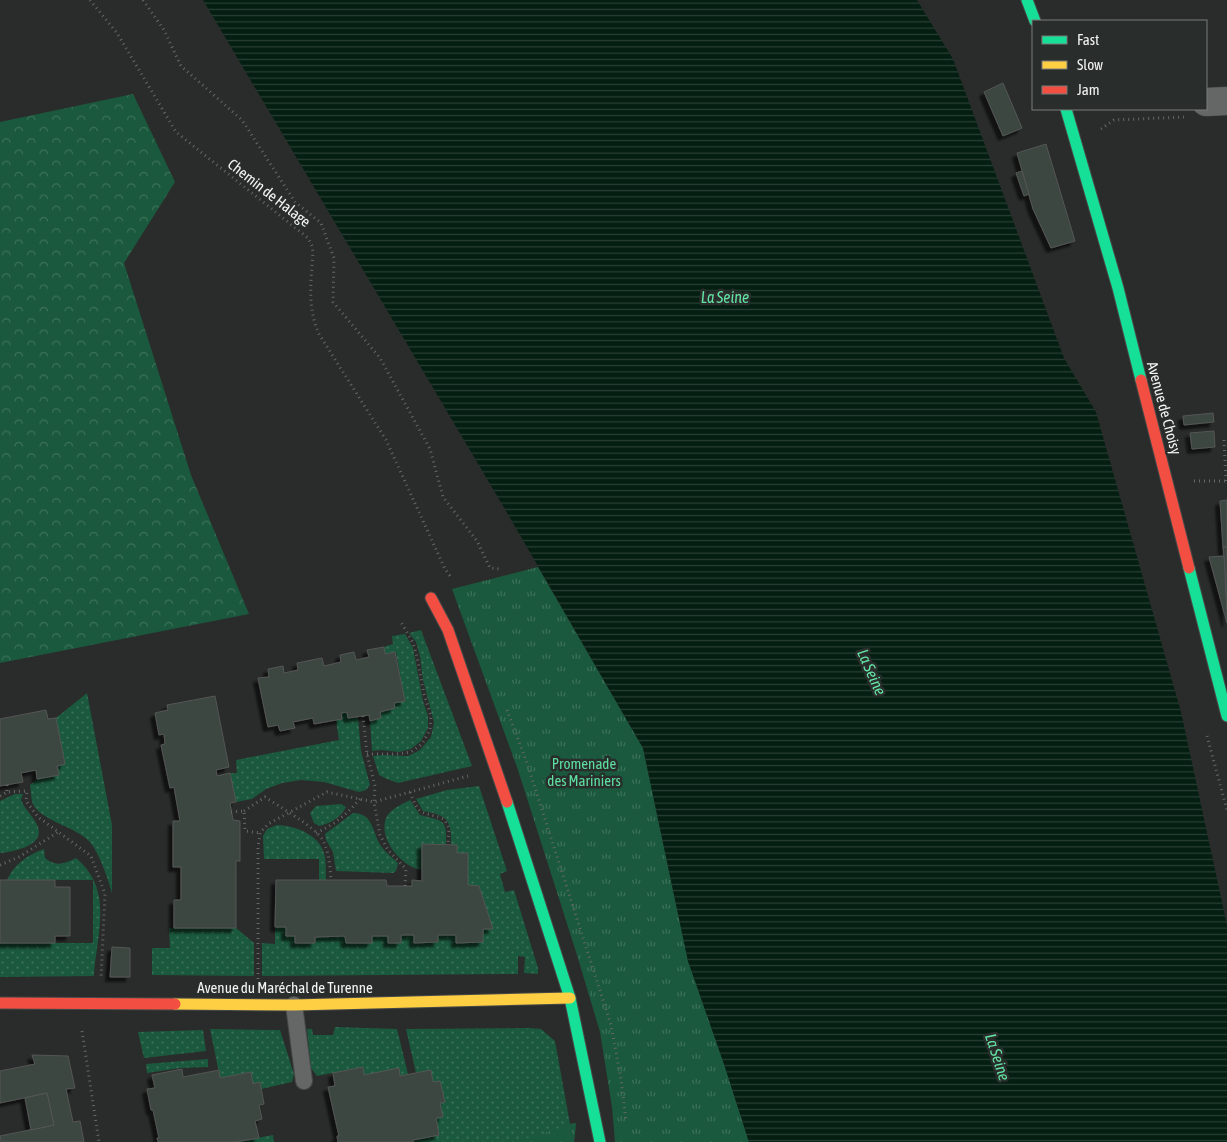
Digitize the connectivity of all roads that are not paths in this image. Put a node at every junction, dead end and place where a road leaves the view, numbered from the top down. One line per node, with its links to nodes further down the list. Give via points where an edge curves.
1 (1027, 0): 2 (street)
2 (1035, 20)
3 (1227, 101): 4 (street)
4 (1207, 107)
5 (1069, 110): 7 (street, Avenue de Choisy, via 1118,288)
6 (431, 598): 8 (street, via 448,630)
7 (1227, 716)
8 (570, 998): 10 (street, Avenue du Maréchal de Turenne); 12 (street)
9 (0, 1003): 10 (street, Avenue du Maréchal de Turenne)
10 (294, 1005): 11 (lane)
11 (304, 1081)
12 (600, 1142)

